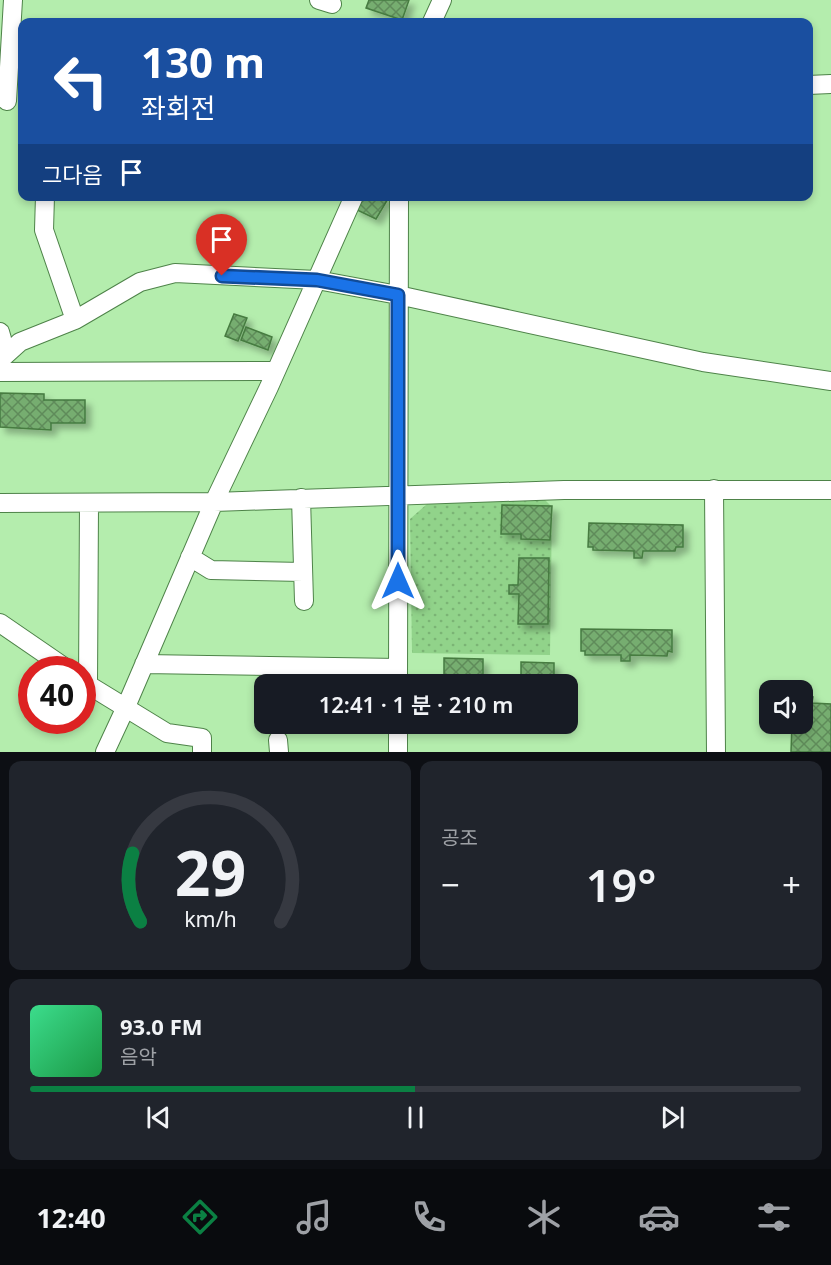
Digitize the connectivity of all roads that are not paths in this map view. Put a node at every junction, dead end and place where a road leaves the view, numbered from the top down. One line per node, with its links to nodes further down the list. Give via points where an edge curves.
1 (13, 0): 6 (street)
2 (442, 0): 3 (street)
3 (434, 18)
4 (831, 84): 5 (street)
5 (813, 85)
6 (10, 101)
7 (45, 201): 12 (street, via 44,230)
8 (352, 201): 10 (street)
9 (399, 201): 11 (street)
10 (317, 280): 11 (street); 12 (street, via 175,273 140,282); 16 (street)
11 (398, 295): 18 (street, via 703,362); 21 (street)
12 (75, 320): 15 (street, via 20,342)
13 (0, 332): 14 (street)
14 (0, 343)
15 (0, 360)
16 (275, 371): 17 (street); 23 (street)
17 (0, 372)
18 (831, 381)
19 (714, 489): 20 (street); 21 (street); 41 (street)
20 (831, 490)
21 (398, 494): 22 (street); 34 (street)
22 (301, 498): 23 (street); 27 (street)
23 (213, 502): 25 (street); 26 (street)
24 (0, 503): 25 (street)
25 (89, 503): 31 (street)
26 (190, 557): 27 (street, via 211,570); 32 (street)
27 (303, 572): 28 (street)
28 (304, 601)
29 (0, 623): 30 (street)
30 (48, 656)
31 (86, 656)
32 (144, 664): 33 (street); 36 (street)
33 (356, 674)
34 (398, 674)
35 (96, 690): 36 (street)
36 (125, 709): 38 (street); 39 (street, via 167,733 202,738)
37 (398, 734): 40 (street)
38 (105, 752)
39 (202, 752)
40 (398, 752)
41 (716, 752)

